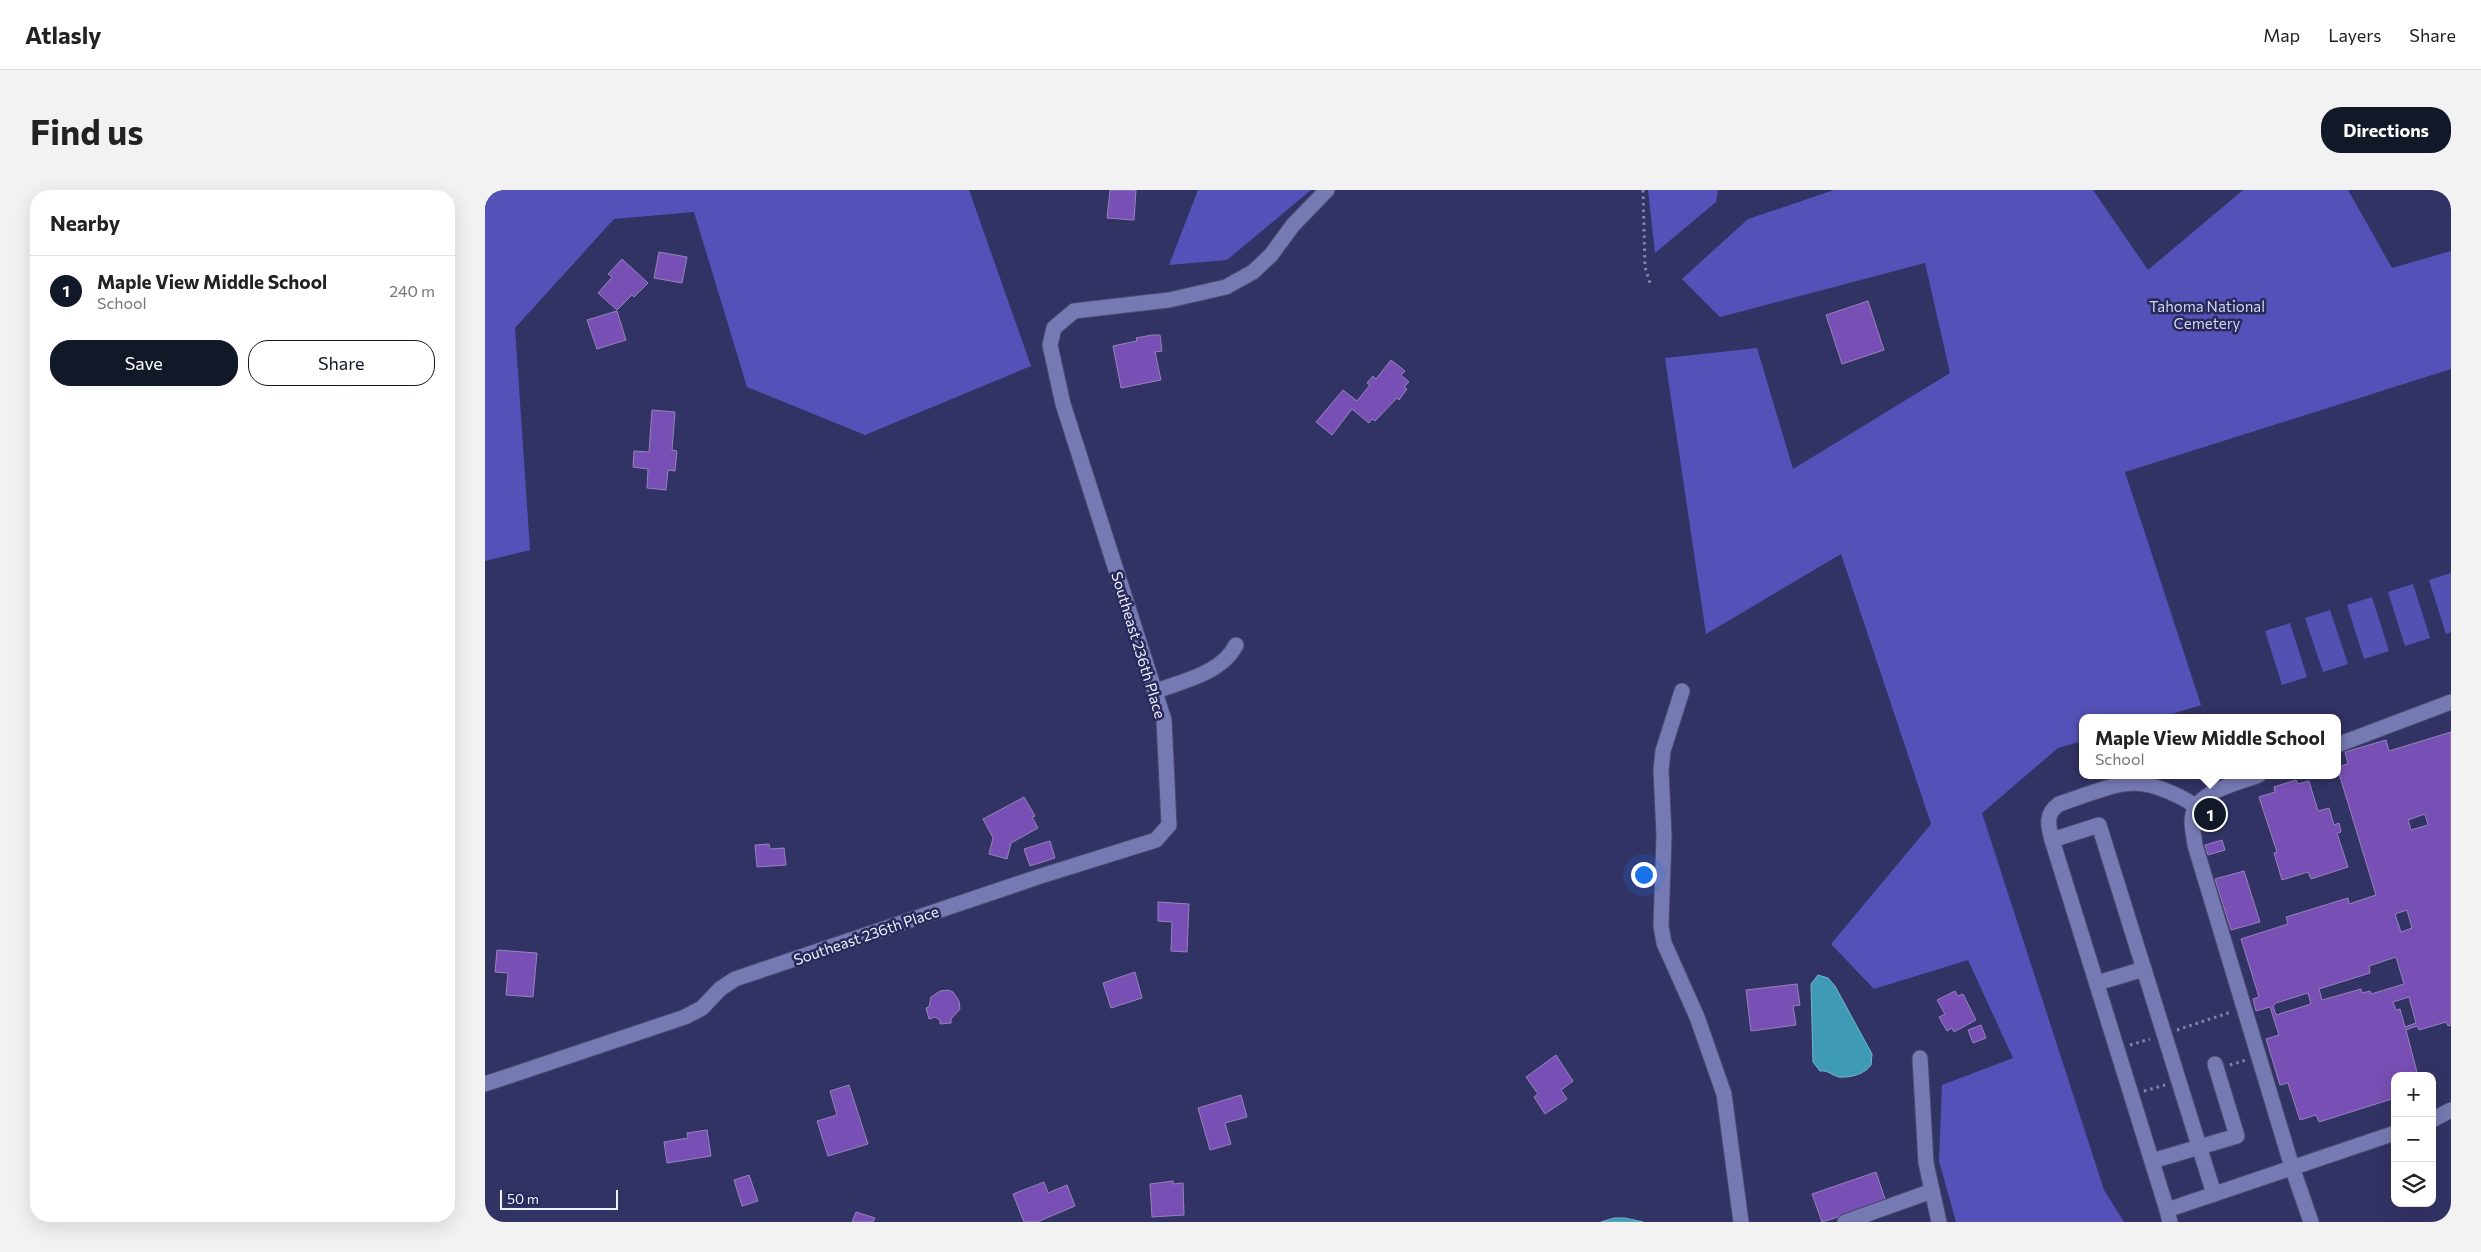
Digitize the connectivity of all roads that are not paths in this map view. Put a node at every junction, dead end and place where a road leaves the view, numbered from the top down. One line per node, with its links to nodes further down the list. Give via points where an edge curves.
1 (1327, 190): 3 (street, Southeast 236th Place, via 1293,225 1271,255 1253,272 1226,287 1169,300 1075,311 1054,328 1050,344 1063,404)
2 (1236, 645): 3 (street, via 1224,662)
3 (1156, 691): 14 (street, Southeast 236th Place, via 1164,720 1169,825 1155,840 735,978 703,1008 685,1017)
4 (1682, 691): 24 (street, via 1663,750 1661,770 1664,836 1661,926 1664,943 1697,1016 1724,1094)
5 (2451, 702): 6 (street)
6 (2341, 743)
7 (2249, 779): 8 (street, via 2205,796)
8 (2196, 806): 9 (street, via 2171,790 2140,782 2125,782 2059,804 2051,810 2047,823); 20 (street, via 2192,820 2195,845)
9 (2052, 840): 10 (street, via 2099,825); 11 (street)
10 (2144, 968): 11 (street); 18 (street)
11 (2097, 983): 19 (street)
12 (1920, 1058): 21 (street, via 1926,1163)
13 (2216, 1067): 18 (street, via 2237,1136)
14 (485, 1084)
15 (2451, 1110): 16 (street)
16 (2436, 1118)
17 (2391, 1134): 20 (street)
18 (2199, 1147): 19 (street); 22 (street)
19 (2152, 1161): 23 (street)
20 (2292, 1168): 22 (street); 27 (street)
21 (1931, 1191): 25 (street); 26 (street)
22 (2214, 1194): 23 (street)
23 (2169, 1216)
24 (1741, 1222)
25 (1845, 1222)
26 (1939, 1222)
27 (2311, 1222)

